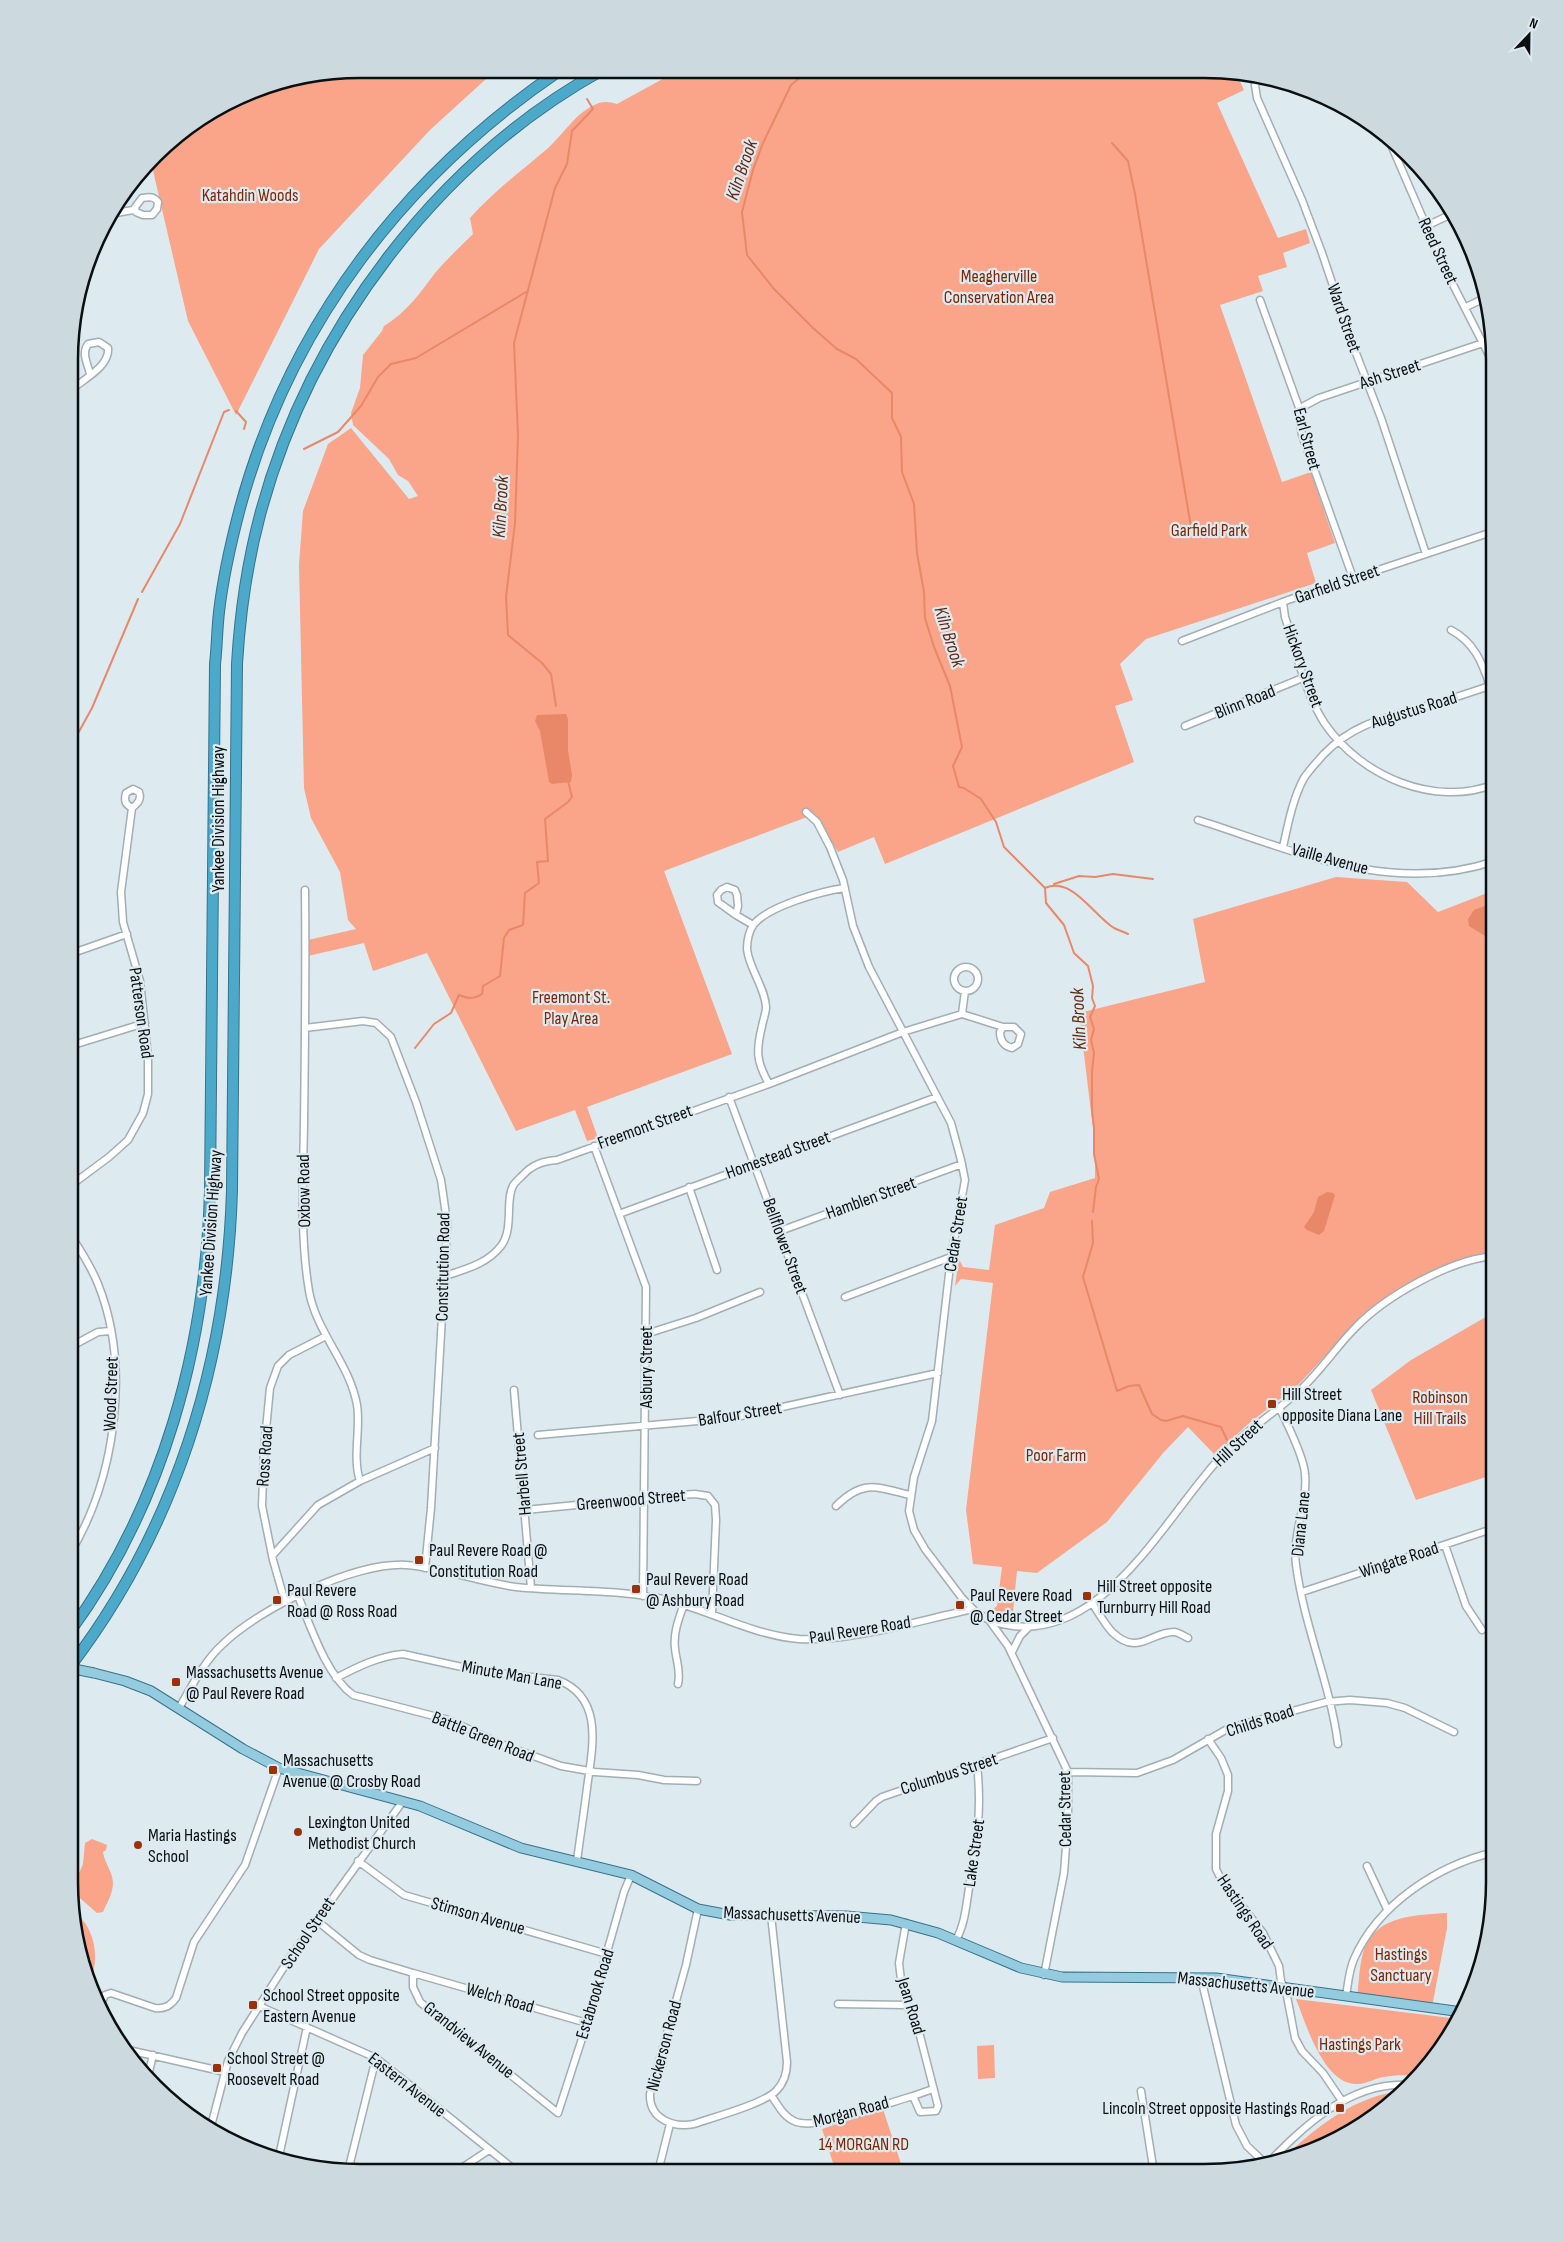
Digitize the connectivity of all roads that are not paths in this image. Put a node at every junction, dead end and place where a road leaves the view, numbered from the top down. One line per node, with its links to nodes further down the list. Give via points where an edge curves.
1 (549, 78): 95 (highway, Yankee Division Highway, via 456,151 372,243 312,333 271,418 250,473 223,586 216,658 210,1196 200,1303 186,1378 155,1475 118,1556)
2 (591, 78): 101 (highway, Yankee Division Highway, via 535,114 487,154 457,180 401,242 334,338 301,403 271,480 243,594 237,664 232,1196 220,1318 200,1407 168,1497 131,1574)
3 (1257, 83): 15 (street, Ward Street, via 1264,116 1302,200)
4 (1393, 149): 8 (street, Reed Street)
5 (136, 208): 6 (street)
6 (119, 212)
7 (1448, 217): 8 (street)
8 (1426, 226): 11 (street, Reed Street)
9 (1260, 300): 17 (street, Earl Street)
10 (1480, 300): 11 (street)
11 (1466, 307): 12 (street, Reed Street)
12 (1483, 343): 13 (street, Reed Street); 15 (street, Ash Street)
13 (1486, 349)
14 (90, 374): 14 (street, via 85,348 99,342 108,348 109,354 102,366); 16 (street)
15 (1368, 382): 17 (street, Ash Street, via 1319,398 1304,406); 19 (street, Ward Street)
16 (78, 384)
17 (1301, 413): 20 (street, Earl Street, via 1302,436)
18 (1486, 534): 19 (street, Garfield Street)
19 (1426, 554): 20 (street, Garfield Street)
20 (1353, 578): 21 (street, Garfield Street)
21 (1283, 604): 23 (street, Garfield Street); 25 (street, Hickory Street)
22 (1451, 630): 24 (street, via 1464,636)
23 (1182, 641)
24 (1486, 672)
25 (1305, 677): 27 (street, Blinn Road); 28 (street, Hickory Street, via 1325,724)
26 (1486, 687): 28 (street, Augustus Road, via 1386,716)
27 (1185, 726)
28 (1339, 740): 29 (street, Hickory Street, via 1368,765 1414,787 1451,793); 33 (street, Augustus Road, via 1304,778)
29 (1486, 787)
30 (132, 808): 39 (street, Patterson Road, via 120,892)
31 (806, 812): 35 (street, Cedar Street, via 817,822)
32 (1198, 820): 33 (street, Vaille Avenue)
33 (1283, 847): 34 (street, Vaille Avenue, via 1358,870 1400,874 1445,874)
34 (1486, 864)
35 (845, 888): 38 (street, via 791,903 761,917); 46 (street, Cedar Street, via 853,926)
36 (305, 890): 45 (street, Oxbow Road)
37 (736, 915): 38 (street)
38 (753, 925): 48 (street, via 747,951 766,1010 756,1048 760,1069)
39 (127, 934): 40 (street); 43 (street, Patterson Road, via 140,981)
40 (78, 951)
41 (965, 991): 42 (street)
42 (962, 1014): 44 (street); 46 (street, Freemont Street)
43 (145, 1023): 47 (street); 54 (street, Patterson Road, via 148,1094 143,1113 128,1140)
44 (1003, 1027)
45 (305, 1028): 62 (street, Constitution Road, via 363,1021 376,1023 392,1037 441,1180 447,1222); 67 (street, Oxbow Road, via 303,1182 306,1264 312,1304)
46 (903, 1032): 48 (street, Freemont Street); 50 (street, Cedar Street)
47 (78, 1044)
48 (768, 1084): 49 (street, Freemont Street)
49 (729, 1097): 51 (street, Freemont Street); 52 (street, Bellflower Street)
50 (937, 1097): 52 (street, Homestead Street); 53 (street, Cedar Street, via 951,1123)
51 (594, 1146): 56 (street, Asbury Street); 62 (street, Freemont Street, via 557,1160 542,1161 525,1172 512,1188 508,1232 503,1244 492,1256 473,1267)
52 (756, 1164): 55 (street, Homestead Street); 57 (street, Bellflower Street)
53 (962, 1164): 57 (street, Hamblen Street); 59 (street, Cedar Street, via 965,1180)
54 (78, 1180)
55 (690, 1187): 56 (street, Homestead Street); 61 (street)
56 (619, 1214): 66 (street, Asbury Street, via 646,1287)
57 (780, 1231): 71 (street, Bellflower Street)
58 (78, 1248): 65 (street, Wood Street, via 98,1283)
59 (951, 1257): 64 (street); 69 (street, Cedar Street)
60 (1486, 1258): 72 (street, Hill Street, via 1461,1263 1380,1305 1354,1329 1311,1380)
61 (717, 1270)
62 (445, 1276): 75 (street, Constitution Road)
63 (760, 1292): 66 (street)
64 (845, 1297)
65 (111, 1331): 68 (street, via 98,1332); 82 (street, Wood Street, via 114,1387 106,1464 92,1511)
66 (646, 1334): 73 (street, Asbury Street)
67 (326, 1336): 76 (street, Oxbow Road, via 350,1383 357,1405 356,1461); 84 (street, Ross Road, via 289,1356 273,1376 262,1491)
68 (78, 1343)
69 (938, 1373): 71 (street, Balfour Street); 77 (street, Cedar Street, via 932,1421)
70 (514, 1390): 80 (street, Harbell Street)
71 (840, 1395): 73 (street, Balfour Street, via 732,1418)
72 (1279, 1407): 87 (street, Diana Lane, via 1305,1473 1295,1550); 91 (street, Hill Street, via 1219,1458 1124,1575)
73 (645, 1425): 74 (street, Balfour Street); 78 (street, Asbury Street)
74 (538, 1435)
75 (435, 1448): 76 (street); 85 (street, Constitution Road)
76 (360, 1481): 84 (street, via 318,1504)
77 (910, 1495): 79 (street, via 864,1488 849,1494); 93 (street, Cedar Street, via 909,1511 918,1538)
78 (644, 1498): 80 (street, Greenwood Street); 89 (street, Asbury Street); 94 (street, Greenwood Street, via 702,1494 715,1505)
79 (836, 1506)
80 (525, 1510): 86 (street, Harbell Street)
81 (1486, 1531): 83 (street, Wingate Road)
82 (78, 1538)
83 (1445, 1545): 87 (street, Wingate Road); 98 (street, via 1466,1606)
84 (272, 1556): 90 (street, Ross Road)
85 (425, 1568): 86 (street, Paul Revere Road, via 501,1585); 88 (street, Paul Revere Road, via 393,1566 359,1571)
86 (531, 1588): 89 (street, Paul Revere Road)
87 (1302, 1592): 105 (street, Diana Lane)
88 (298, 1596): 90 (street, Paul Revere Road); 103 (street, Battle Green Road)
89 (642, 1596): 92 (street, Paul Revere Road)
90 (285, 1602): 106 (street, Paul Revere Road, via 252,1620 222,1644)
91 (1092, 1603): 97 (street, Hill Street); 99 (street, via 1112,1632 1129,1642 1140,1643 1175,1632)
92 (684, 1604): 94 (street, Paul Revere Road); 104 (street, via 674,1636 680,1670)
93 (973, 1609): 94 (street, Paul Revere Road, via 816,1639 760,1632); 96 (street, Cedar Street)
94 (712, 1614)
95 (78, 1619)
96 (989, 1620): 97 (street, Hill Street); 100 (street, Cedar Street)
97 (1030, 1627): 100 (street, via 1020,1636)
98 (1482, 1630)
99 (1188, 1638)
100 (1012, 1652): 108 (street, Cedar Street)
101 (79, 1655)
102 (78, 1670): 106 (main road, Massachusetts Avenue, bridge, via 136,1684)
103 (336, 1678): 113 (street, Battle Green Road, via 353,1695 449,1720 538,1759); 113 (street, Minute Man Lane, via 376,1660 402,1654 480,1671 570,1684 590,1713 594,1744)
104 (678, 1684)
105 (1330, 1702): 107 (street, Childs Road, via 1367,1701 1405,1708); 109 (street, Childs Road, via 1228,1728); 110 (street, Diana Lane)
106 (179, 1708): 112 (main road, Massachusetts Avenue)
107 (1454, 1732)
108 (1053, 1738): 111 (street, Columbus Street); 114 (street, Cedar Street)
109 (1208, 1739): 114 (street, Childs Road, via 1173,1760 1137,1773); 133 (street, Hastings Road, via 1228,1775 1228,1791 1216,1834 1216,1869 1263,1933 1279,1966)
110 (1338, 1744)
111 (977, 1765): 117 (street, Columbus Street, via 882,1797); 128 (street, Lake Street, via 980,1820 965,1917)
112 (279, 1768): 116 (main road, Massachusetts Avenue); 135 (street, via 246,1864 194,1942 176,1998 163,2009 111,1993)
113 (589, 1771): 115 (street, Battle Green Road); 120 (street, Minute Man Lane)
114 (1068, 1772): 131 (street, Cedar Street, via 1064,1873)
115 (697, 1781)
116 (403, 1800): 119 (street, School Street); 120 (main road, Massachusetts Avenue, via 520,1848)
117 (854, 1824)
118 (1486, 1855): 124 (street, via 1435,1876)
119 (358, 1860): 126 (street, School Street); 129 (street, Stimson Avenue, via 404,1895)
120 (577, 1861): 122 (main road, Massachusetts Avenue)
121 (1367, 1866): 124 (street)
122 (631, 1875): 123 (main road, Massachusetts Avenue); 129 (street, Estabrook Road)
123 (698, 1909): 125 (main road, Massachusetts Avenue, via 715,1913); 155 (street, Nickerson Road, via 650,2094 657,2114)
124 (1387, 1909): 134 (street, via 1354,1959)
125 (771, 1915): 127 (main road, Massachusetts Avenue, via 846,1916); 150 (street, via 787,2062 783,2081)
126 (316, 1920): 130 (street, via 360,1955); 138 (street, School Street)
127 (906, 1923): 128 (main road, Massachusetts Avenue); 137 (street, Jean Road, via 899,1962)
128 (956, 1940): 131 (main road, Massachusetts Avenue, via 1021,1968)
129 (607, 1954): 140 (street, Estabrook Road)
130 (413, 1973): 140 (street, Welch Road); 153 (street, Grandview Avenue, via 413,1987 420,2002)
131 (1044, 1974): 132 (main road, Massachusetts Avenue, via 1062,1977)
132 (1201, 1978): 133 (main road, Massachusetts Avenue); 159 (street, via 1236,2126)
133 (1284, 1988): 134 (main road, Massachusetts Avenue); 152 (street, Hastings Road, via 1295,2038)
134 (1346, 1996): 139 (main road, Massachusetts Avenue)
135 (103, 1999)
136 (838, 2004): 137 (street)
137 (907, 2005): 148 (street, Jean Road, via 918,2028)
138 (259, 2006): 141 (street, Eastern Avenue); 146 (street, School Street, via 242,2033)
139 (1455, 2011)
140 (587, 2023): 153 (street, Estabrook Road)
141 (307, 2027): 144 (street, Eastern Avenue); 157 (street)
142 (134, 2051): 143 (street)
143 (153, 2055): 145 (street); 146 (street)
144 (376, 2058): 156 (street, Eastern Avenue); 160 (street)
145 (149, 2071)
146 (225, 2072): 154 (street, School Street)
147 (1401, 2085): 152 (street)
148 (933, 2089): 151 (street); 151 (street, Jean Road, via 938,2106 936,2111 920,2112)
149 (1141, 2091): 164 (street)
150 (771, 2095): 151 (street, Morgan Road, via 784,2115 807,2124 832,2120); 155 (street, via 694,2124)
151 (913, 2096)
152 (1342, 2101): 158 (street, via 1307,2126)
153 (558, 2113)
154 (212, 2123)
155 (670, 2124): 163 (street)
156 (489, 2150): 161 (street); 162 (street, Eastern Avenue)
157 (280, 2153)
158 (1276, 2155)
159 (1259, 2159)
160 (350, 2164)
161 (468, 2164)
162 (507, 2164)
163 (660, 2164)
164 (1153, 2164)

